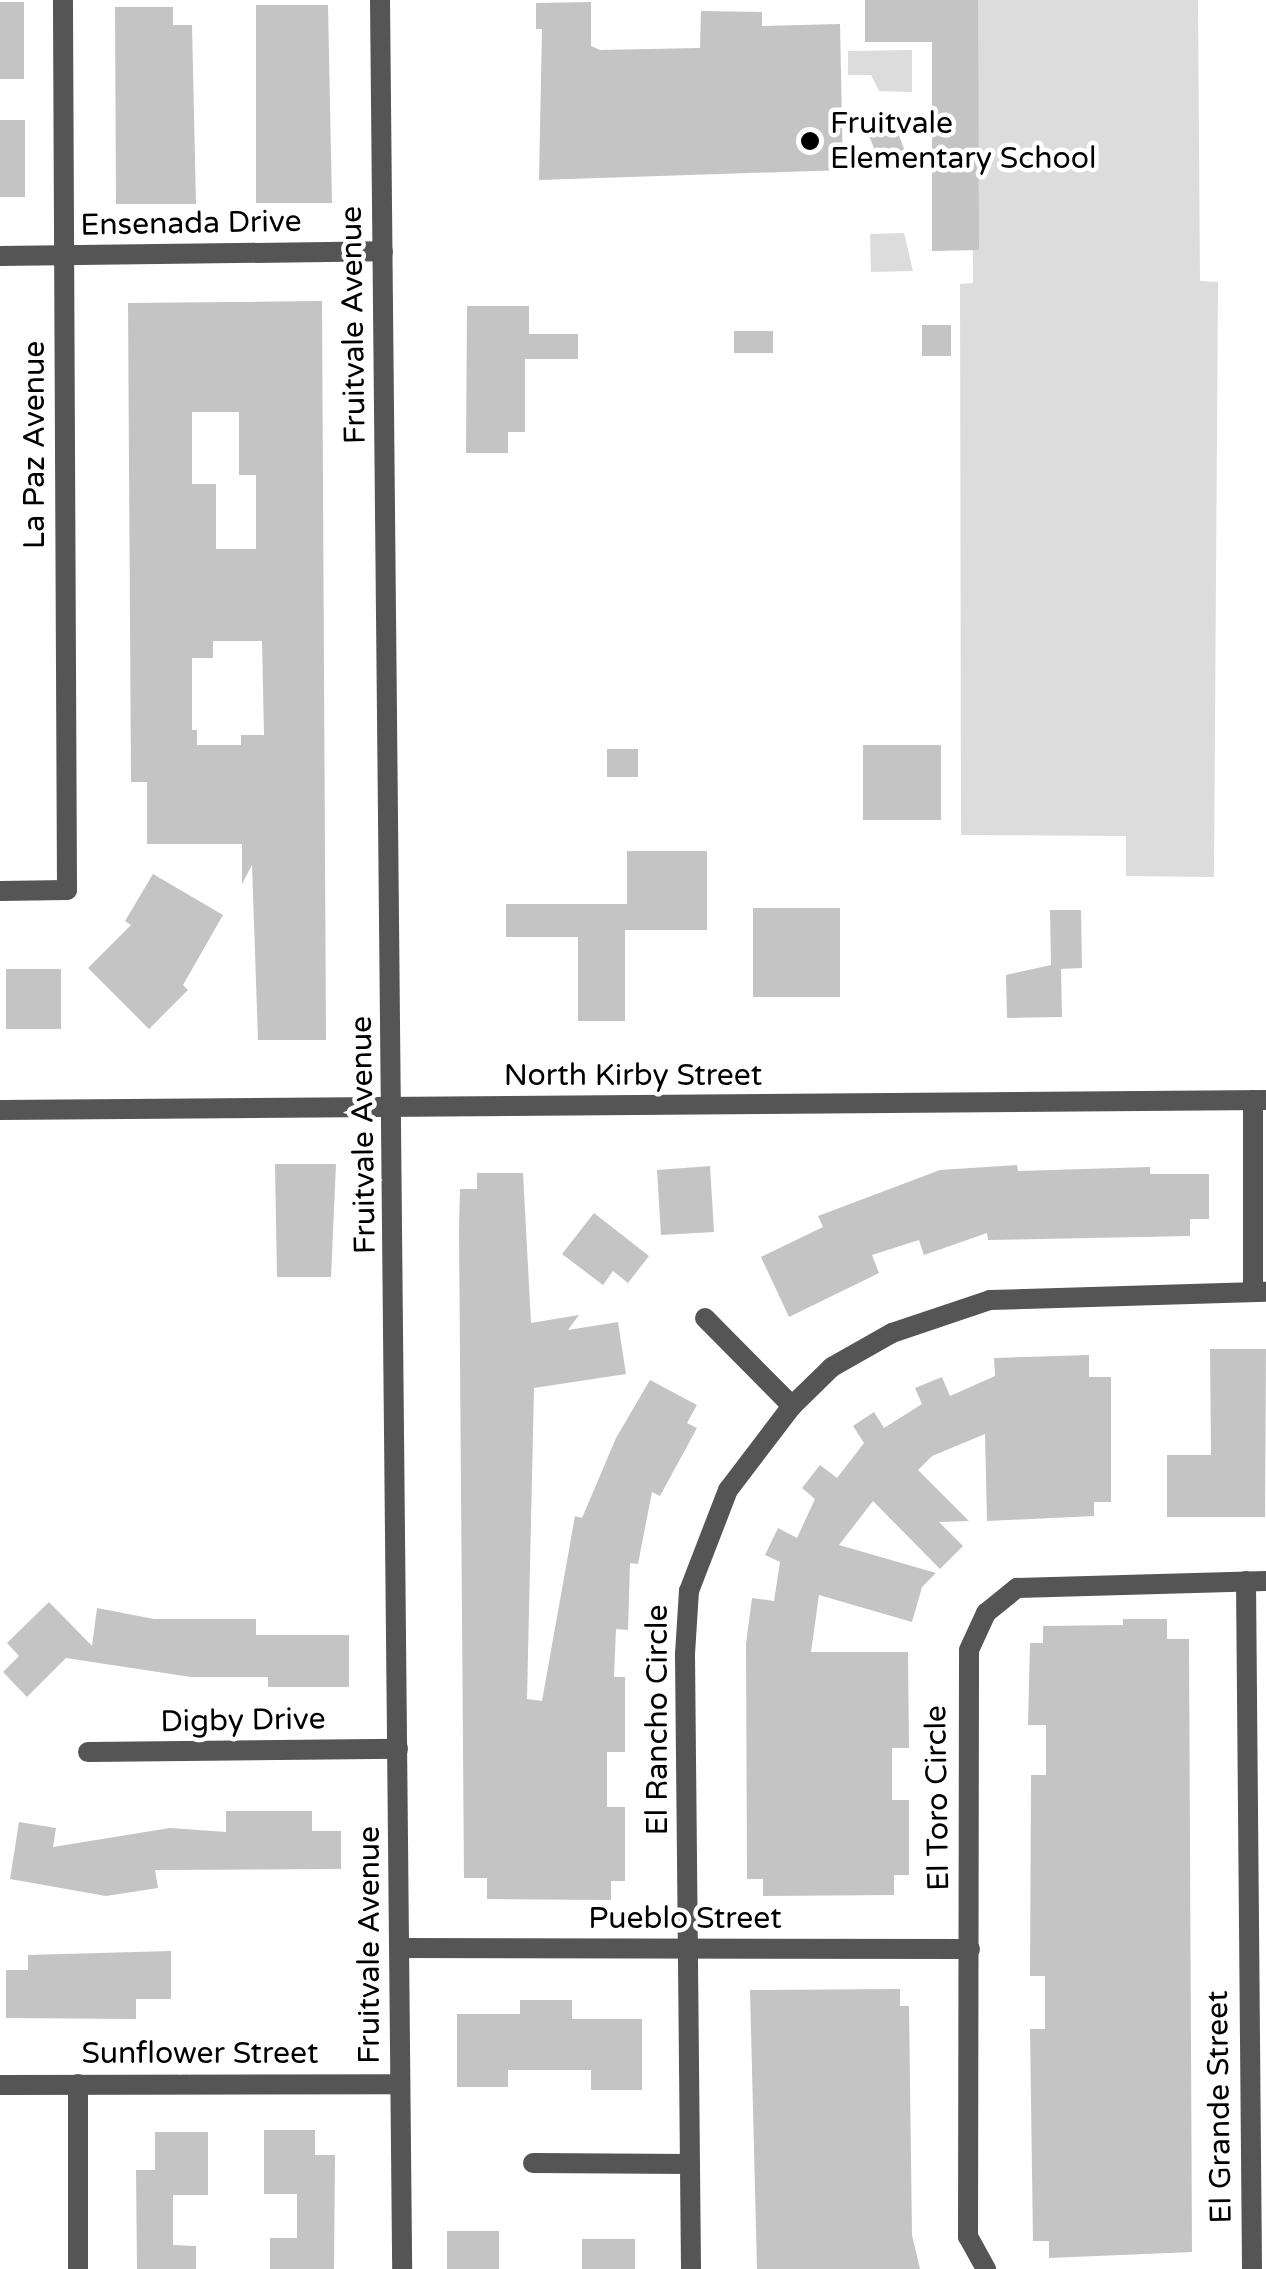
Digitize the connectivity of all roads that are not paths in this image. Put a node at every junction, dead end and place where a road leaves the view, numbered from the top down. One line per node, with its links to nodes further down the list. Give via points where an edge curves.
1 (62, 0): 5 (street, La Paz Avenue)
2 (380, 0): 3 (street, Fruitvale Avenue)
3 (382, 252): 5 (street, Ensenada Drive); 8 (street, Fruitvale Avenue)
4 (0, 256): 5 (street, Ensenada Drive)
5 (64, 256): 6 (street, La Paz Avenue, via 67,890)
6 (0, 891)
7 (1260, 1100): 8 (street, North Kirby Street); 10 (street)
8 (394, 1108): 9 (street, North Kirby Street); 14 (street, Fruitvale Avenue)
9 (0, 1110)
10 (1260, 1292): 12 (street, El Rancho Circle, via 990,1300 892,1332 832,1367)
11 (705, 1318): 12 (street)
12 (792, 1406): 17 (street, El Rancho Circle, via 728,1490 689,1591)
13 (1256, 1581): 18 (street, El Toro Circle, via 1017,1588 986,1614 970,1650 967,1678); 28 (street, El Grande Street, via 1248,1945)
14 (398, 1750): 15 (street, Digby Drive); 16 (street, Fruitvale Avenue)
15 (88, 1752)
16 (400, 1948): 17 (street, Pueblo Street); 20 (street, Fruitvale Avenue)
17 (688, 1949): 18 (street, Pueblo Street); 23 (street, El Rancho Circle)
18 (970, 1949): 27 (street, El Toro Circle, via 968,2236)
19 (78, 2084): 20 (street, Sunflower Street); 21 (street, Sunflower Street); 24 (street)
20 (400, 2084): 25 (street, Fruitvale Avenue)
21 (0, 2085)
22 (533, 2163): 23 (street)
23 (689, 2164): 26 (street, El Rancho Circle)
24 (78, 2269)
25 (402, 2269)
26 (691, 2269)
27 (986, 2269)
28 (1252, 2269)

